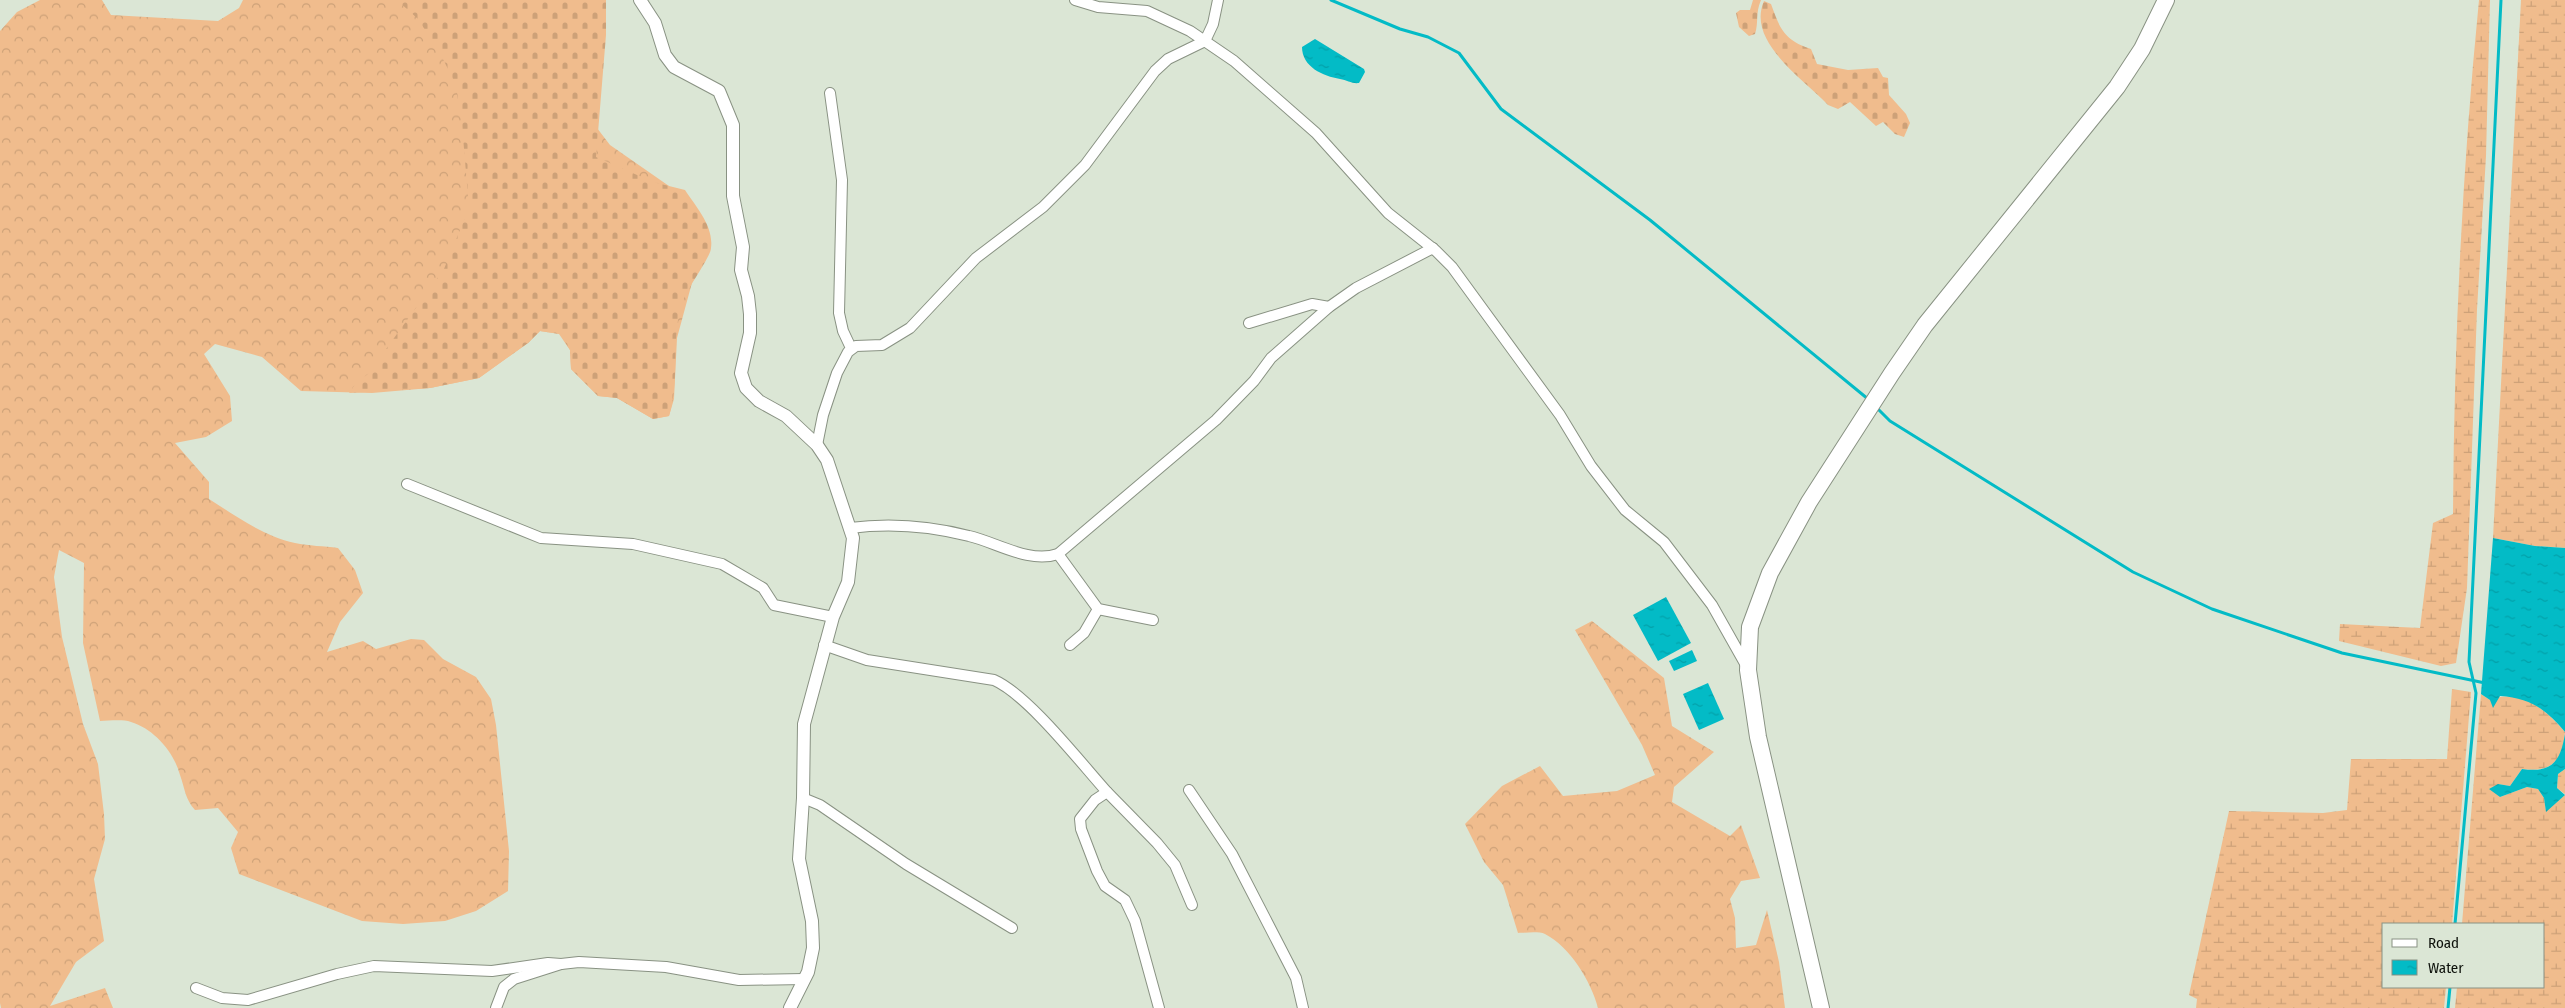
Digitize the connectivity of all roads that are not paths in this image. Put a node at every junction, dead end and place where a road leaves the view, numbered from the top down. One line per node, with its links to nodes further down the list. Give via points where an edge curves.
1 (640, 0): 11 (street, via 655,23 665,55 674,67 719,91 733,125 733,196 743,247 742,270 750,314 750,333 741,373 746,388 786,416)
2 (1075, 0): 5 (street, via 1098,7 1146,11)
3 (1218, 0): 5 (street)
4 (2166, 0): 20 (main road, via 2142,49 2117,86 1925,325 1809,502 1770,573 1753,618)
5 (1205, 41): 7 (street, via 1234,61 1316,133 1388,213); 10 (street, via 1168,59 1155,71 1085,165 1043,207 976,258 910,328 882,345)
6 (830, 93): 10 (street, via 842,180 839,313)
7 (1433, 248): 8 (street, via 1363,284); 20 (street, via 1452,267 1625,510 1664,542 1712,605)
8 (1329, 307): 9 (street, via 1312,304); 14 (street, via 1271,358 1216,420)
9 (1248, 323)
10 (851, 348): 11 (street, via 837,374 823,414)
11 (817, 445): 13 (street, via 827,460)
12 (407, 484): 16 (street, via 541,538 633,544 722,564 763,588 774,605)
13 (850, 528): 14 (street, via 907,526 968,535 1032,556); 16 (street, via 848,582)
14 (1058, 554): 15 (street)
15 (1098, 609): 17 (street); 18 (street, via 1084,633)
16 (832, 617): 19 (street)
17 (1153, 620)
18 (1070, 645)
19 (824, 646): 22 (street, via 867,660 994,680 1006,685); 23 (street, via 804,724)
20 (1748, 670): 33 (main road, via 1758,738)
21 (1189, 790): 32 (street, via 1232,854 1296,978)
22 (1107, 792): 24 (street, via 1175,865); 31 (street, via 1095,800 1080,818 1081,829 1105,886 1125,900 1135,921)
23 (803, 798): 25 (street, via 820,805 906,864); 27 (street, via 799,859 812,921 813,948)
24 (1192, 905)
25 (1012, 928)
26 (561, 964): 27 (street, via 579,962 666,967 740,980); 28 (street, via 492,971 374,966 248,1000 222,998); 29 (street, via 514,979 504,987)
27 (804, 979): 30 (street)
28 (196, 988)
29 (496, 1008)
30 (790, 1008)
31 (1159, 1008)
32 (1304, 1008)
33 (1821, 1008)

